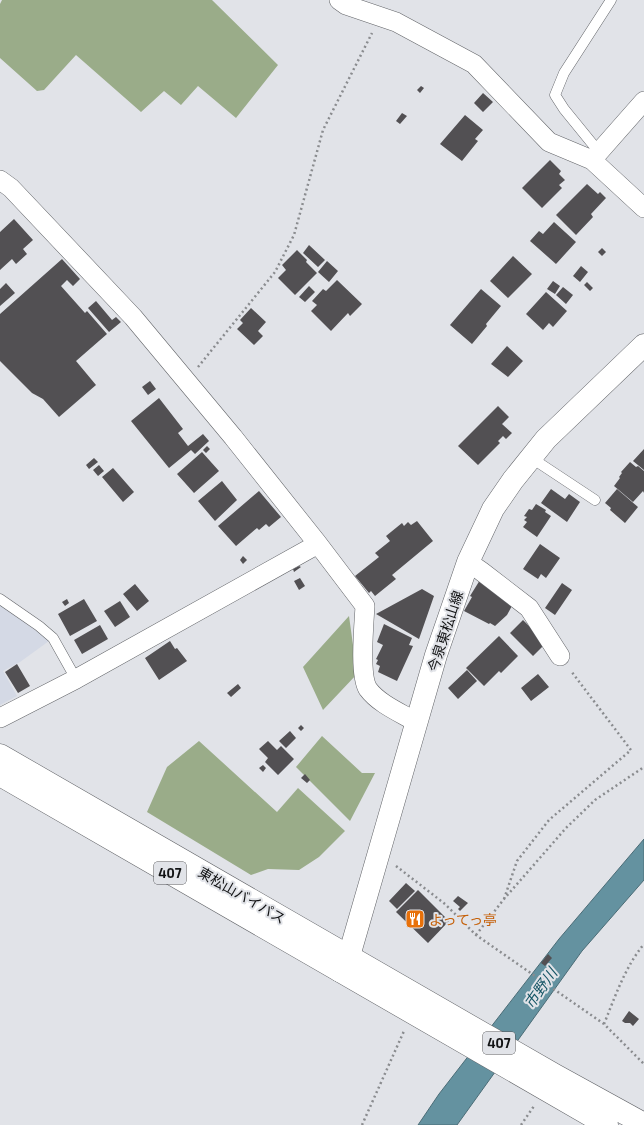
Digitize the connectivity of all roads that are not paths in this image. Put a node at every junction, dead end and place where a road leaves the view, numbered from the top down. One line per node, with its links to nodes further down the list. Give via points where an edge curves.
1 (340, 0): 4 (street, via 346,5 396,22 474,64 549,142)
2 (611, 0): 4 (lane, via 564,73 555,95)
3 (644, 100): 4 (street)
4 (595, 156): 6 (street)
5 (0, 180): 10 (street, via 11,188 133,317)
6 (644, 208)
7 (644, 345): 8 (main road, 今泉東松山線)
8 (530, 457): 9 (lane); 11 (main road, 今泉東松山線, via 493,509)
9 (595, 500)
10 (318, 544): 14 (street); 16 (street, via 365,606 364,671 368,688 387,706)
11 (468, 562): 13 (street, via 529,608); 16 (main road, 今泉東松山線)
12 (0, 598): 14 (lane, via 53,638)
13 (560, 656)
14 (76, 679): 15 (street)
15 (0, 718)
16 (416, 722): 19 (main road, 今泉東松山線)
17 (0, 755): 19 (main road, 東松山バイパス / 407)
18 (0, 775): 19 (main road, 東松山バイパス / 407)
19 (345, 964): 20 (main road, 東松山バイパス / 407); 20 (main road, 東松山バイパス / 407, via 414,1013)
20 (439, 1018): 21 (main road, 407)
21 (550, 1082): 22 (main road, 407); 23 (main road, 407)
22 (644, 1124)
23 (607, 1125)

